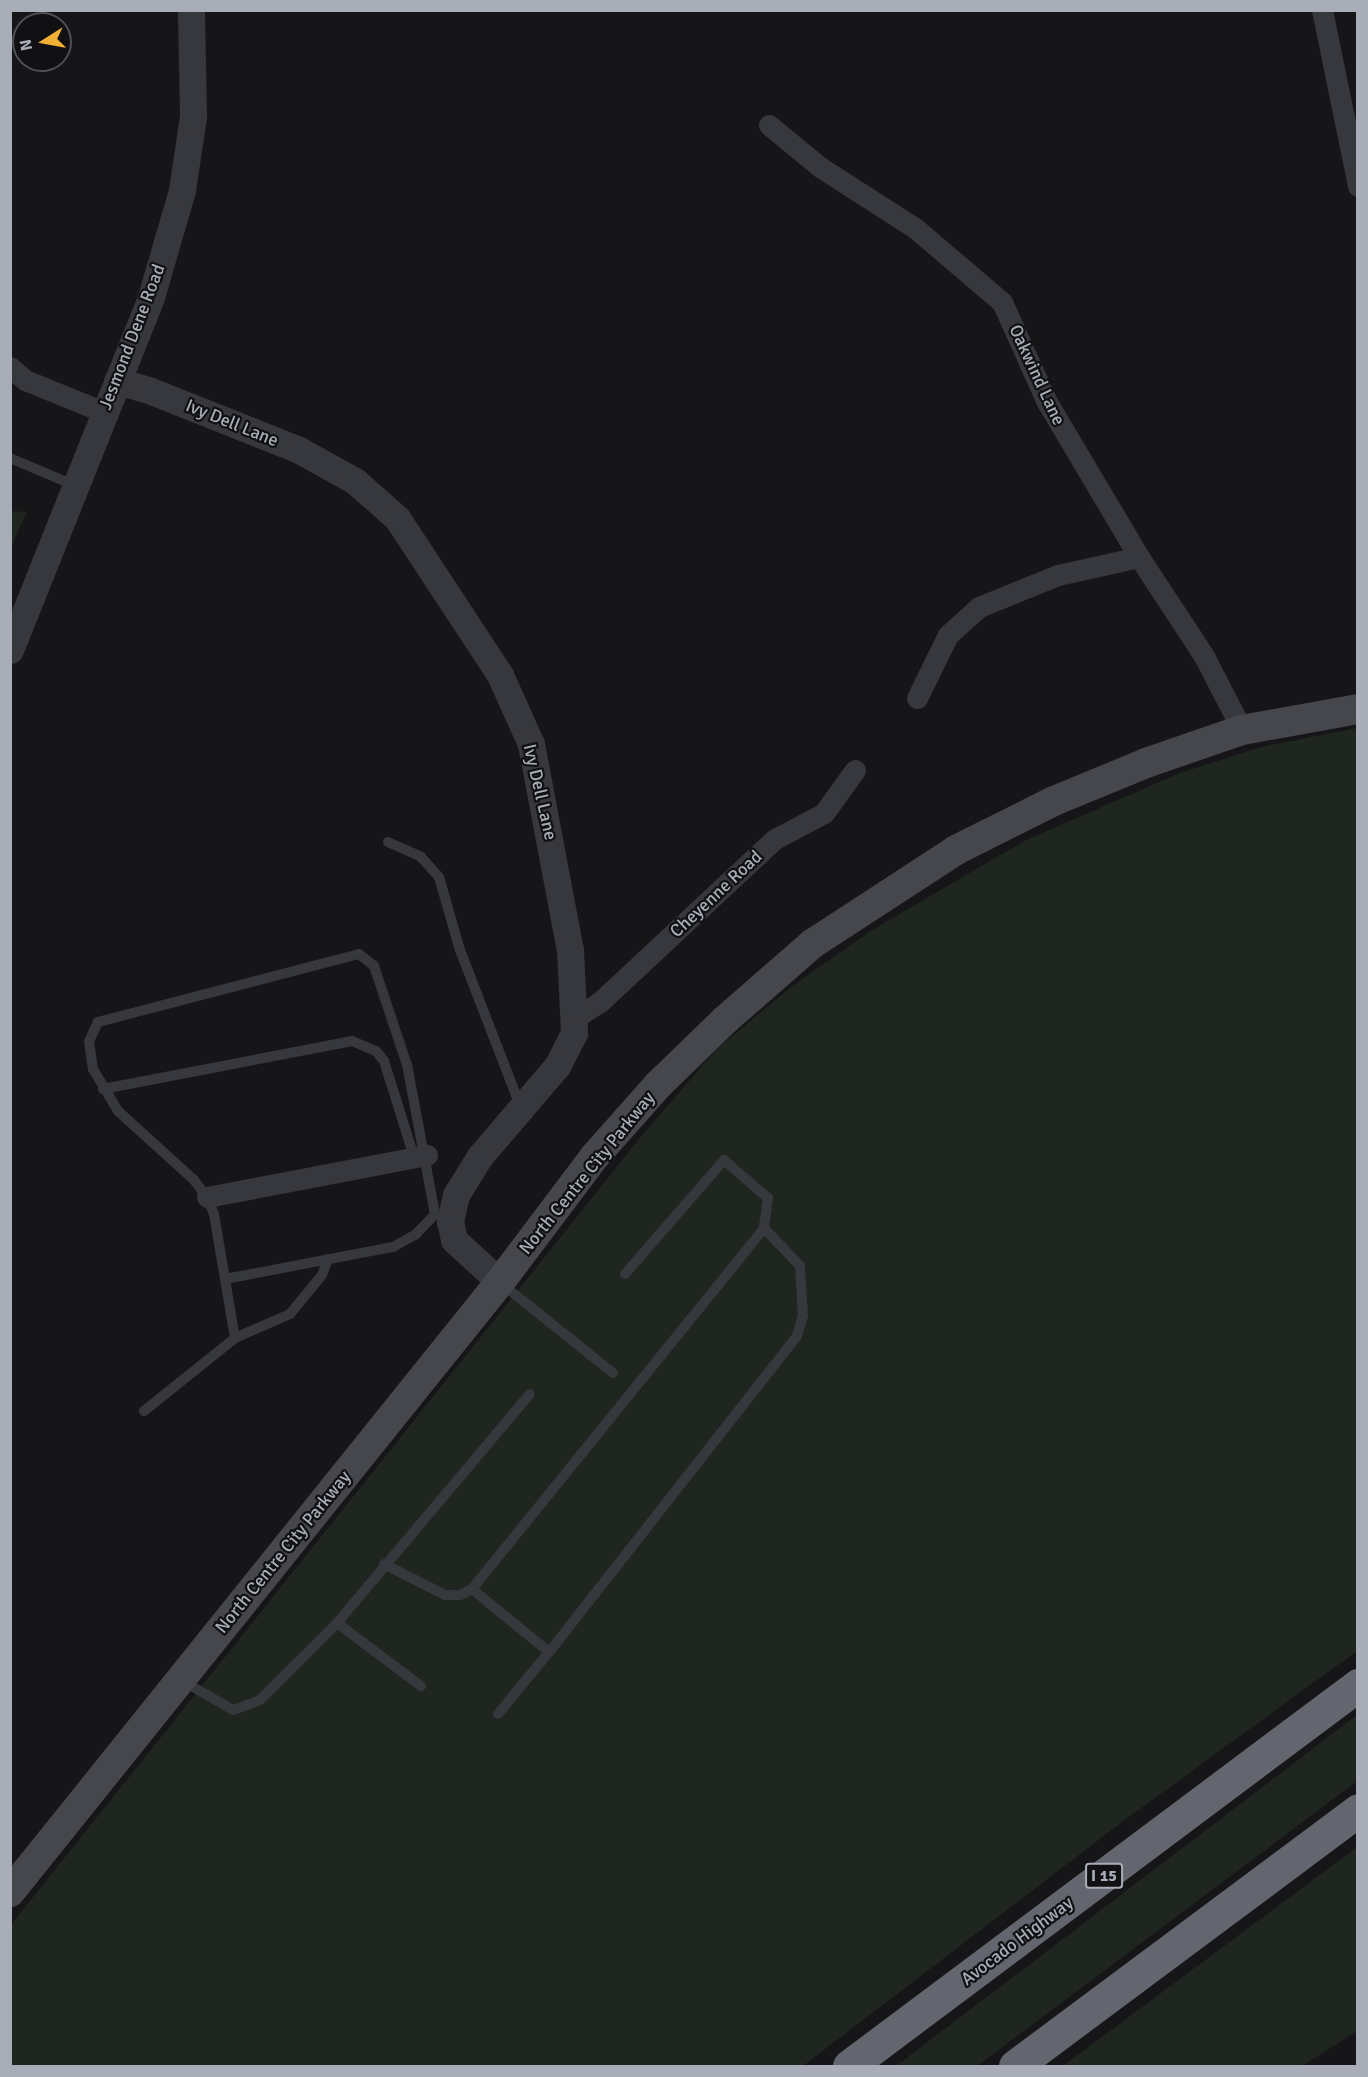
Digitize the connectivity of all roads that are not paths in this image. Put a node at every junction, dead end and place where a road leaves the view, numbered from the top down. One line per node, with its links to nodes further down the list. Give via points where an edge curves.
1 (191, 10): 6 (street, Jesmond Dene Road, via 194,116 182,190 151,297)
2 (1322, 10): 4 (street)
3 (769, 124): 10 (street, Oakwind Lane, via 820,167 915,228 1002,302 1047,402)
4 (1358, 186)
5 (10, 367): 7 (street, via 25,380)
6 (117, 381): 7 (street, Jesmond Dene Road); 17 (street, Ivy Dell Lane, via 152,391 299,450 355,481 397,518 500,675 531,744 570,950)
7 (104, 412): 9 (street, Jesmond Dene Road)
8 (10, 458): 9 (lane)
9 (76, 486): 11 (street, Jesmond Dene Road)
10 (1139, 557): 12 (street, via 1058,574 979,607 948,635); 14 (street, Oakwind Lane, via 1204,656)
11 (10, 650)
12 (916, 698)
13 (1358, 709): 14 (main road, North Centre City Parkway)
14 (1242, 730): 27 (main road, North Centre City Parkway, via 1146,763 1054,801 956,850 812,944 657,1085 595,1156)
15 (855, 770): 17 (street, Cheyenne Road, via 824,813 775,839 601,1001)
16 (388, 842): 19 (lane, via 422,857 439,877 460,950)
17 (575, 1018): 19 (street, Ivy Dell Lane, via 574,1033 557,1066)
18 (104, 1089): 20 (lane, via 352,1041 376,1051 384,1061); 20 (lane, via 93,1069 89,1041 98,1022 359,954 374,966 407,1065); 21 (lane, via 117,1111 194,1180)
19 (521, 1109): 22 (street, Ivy Dell Lane, via 480,1156)
20 (421, 1156): 21 (street); 22 (lane)
21 (207, 1197): 26 (lane)
22 (442, 1217): 24 (lane, via 393,1247); 27 (street, via 454,1240)
23 (764, 1228): 25 (lane, via 768,1198 724,1160); 33 (lane); 35 (lane, via 800,1266 803,1316 797,1336)
24 (328, 1259): 26 (lane); 28 (lane, via 322,1275 290,1314)
25 (625, 1274)
26 (225, 1279): 28 (lane)
27 (500, 1282): 29 (lane); 36 (main road, North Centre City Parkway)
28 (235, 1338): 31 (lane)
29 (613, 1373)
30 (530, 1394): 32 (lane)
31 (144, 1411)
32 (384, 1564): 33 (lane, via 445,1595); 34 (lane)
33 (472, 1589): 35 (lane)
34 (337, 1623): 36 (lane, via 284,1679 247,1707 233,1710 222,1706); 38 (lane)
35 (549, 1652): 39 (lane)
36 (181, 1680): 41 (main road, North Centre City Parkway)
37 (1358, 1685): 42 (highway, Avocado Highway / I 15)
38 (421, 1686)
39 (498, 1714)
40 (1358, 1810): 43 (highway)
41 (10, 1892)
42 (849, 2067)
43 (1015, 2067)

